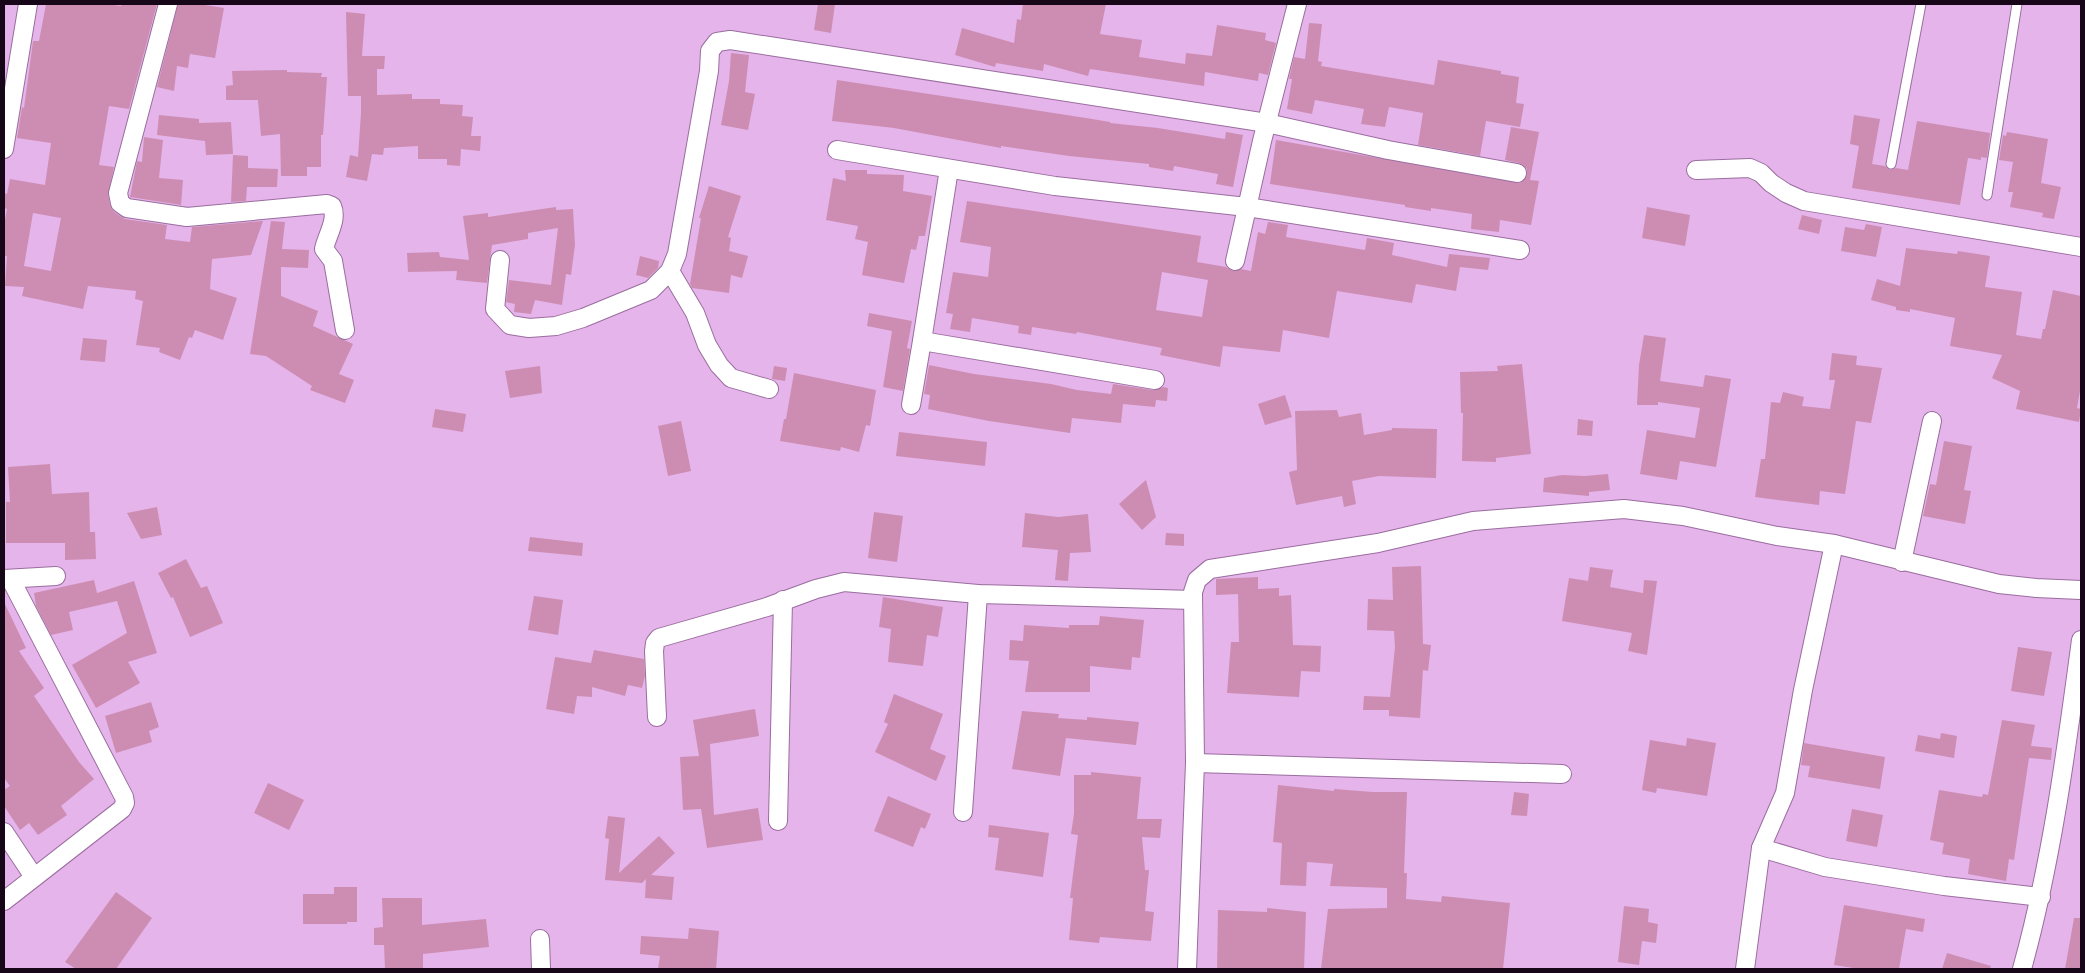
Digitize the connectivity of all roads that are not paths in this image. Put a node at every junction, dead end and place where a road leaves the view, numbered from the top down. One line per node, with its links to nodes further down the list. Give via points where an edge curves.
1 (28, 4): 7 (street)
2 (168, 4): 20 (street, via 118,193 120,203 127,208 186,217 332,206 335,217 324,249 333,261)
3 (1298, 4): 6 (street)
4 (1921, 4): 9 (lane)
5 (2017, 4): 13 (lane)
6 (1266, 123): 12 (street, via 1388,150); 14 (street); 19 (street, via 730,40 717,42 710,51 677,254)
7 (4, 148)
8 (837, 150): 10 (street)
9 (1891, 164)
10 (948, 169): 14 (street, via 1055,186); 21 (street)
11 (1696, 170): 15 (street, via 1750,168 1786,193 1804,201)
12 (1517, 173)
13 (1987, 195)
14 (1247, 207): 16 (street); 18 (street)
15 (2081, 247)
16 (1520, 250)
17 (500, 260): 19 (street, via 495,309 510,325 529,328 556,326 583,318 651,290)
18 (1235, 261)
19 (670, 271): 23 (street, via 695,313 707,345 719,365 731,378)
20 (345, 330)
21 (922, 341): 22 (street); 24 (street)
22 (1155, 380)
23 (769, 389)
24 (910, 405)
25 (1932, 421): 27 (street)
26 (1834, 544): 27 (street); 33 (street, via 1683,516 1624,509 1473,521 1378,543 1210,569 1197,580); 41 (street, via 1784,793)
27 (1902, 562): 30 (street, via 1998,584)
28 (56, 576): 29 (street)
29 (8, 579): 42 (street, via 125,803 122,809)
30 (2081, 590)
31 (978, 594): 32 (street, via 844,582); 33 (street); 38 (street)
32 (784, 600): 35 (street, via 659,638 654,651); 39 (street)
33 (1193, 600): 36 (street)
34 (2081, 640): 43 (street, via 2062,784)
35 (657, 717)
36 (1195, 763): 37 (street); 47 (street)
37 (1562, 774)
38 (963, 812)
39 (778, 821)
40 (4, 832): 42 (street)
41 (1761, 848): 43 (street, via 1825,867); 48 (street)
42 (34, 877): 44 (street)
43 (2041, 897): 49 (street)
44 (4, 901)
45 (540, 939): 46 (street)
46 (541, 969)
47 (1187, 969)
48 (1745, 969)
49 (2022, 969)

